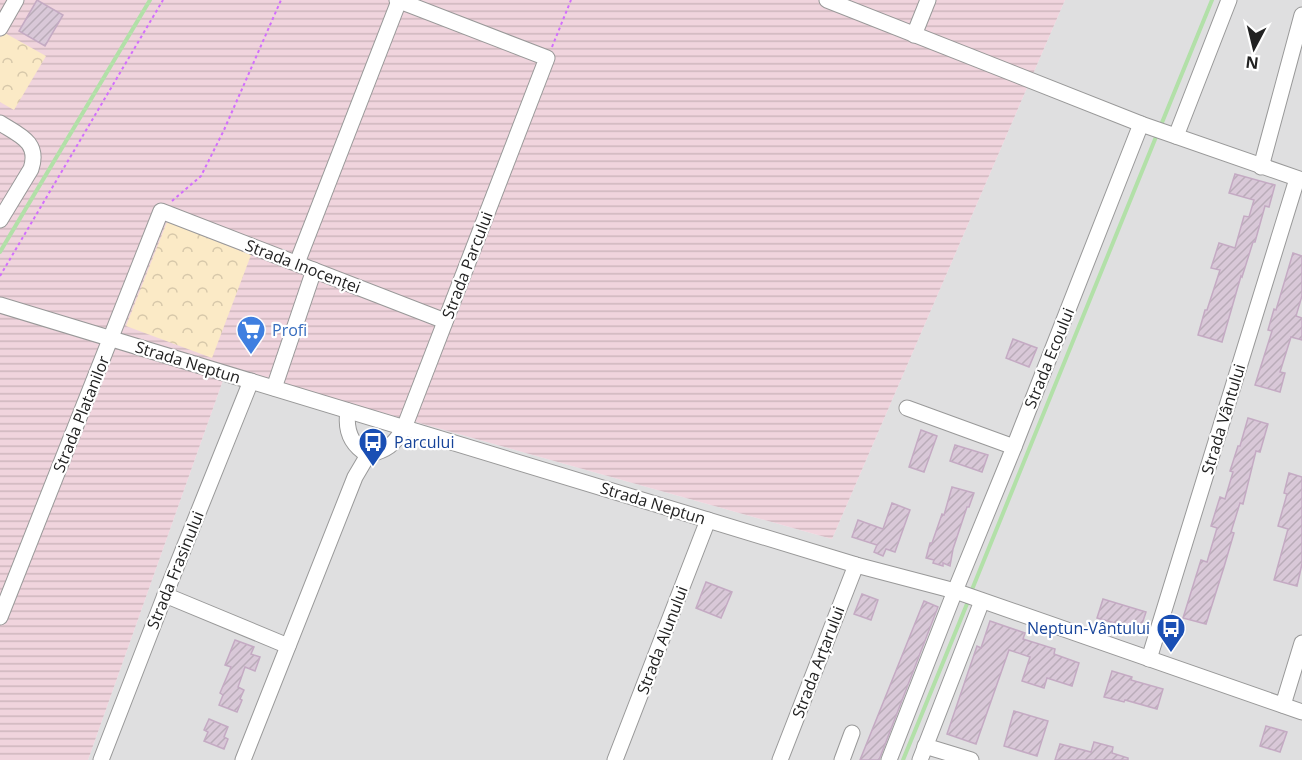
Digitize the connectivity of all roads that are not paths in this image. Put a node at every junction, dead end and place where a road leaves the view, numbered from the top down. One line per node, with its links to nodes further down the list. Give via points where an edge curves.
1 (16, 0): 7 (street)
2 (398, 0): 16 (street); 19 (street, Strada Parcului, via 547,58)
3 (827, 0): 8 (street)
4 (928, 0): 8 (street)
5 (1230, 0): 11 (street)
6 (1302, 15): 12 (street)
7 (0, 28)
8 (914, 35): 10 (street)
9 (0, 123): 15 (street, via 28,142 33,163)
10 (1141, 124): 11 (street); 26 (street, Strada Ecoului)
11 (1176, 136): 12 (street)
12 (1262, 167): 13 (street)
13 (1299, 180): 35 (street, Strada Vântului)
14 (161, 211): 16 (street, Strada Inocenței); 20 (street, Strada Platanilor)
15 (0, 220)
16 (297, 263): 17 (street, Strada Inocenței)
17 (314, 270): 19 (street, Strada Inocenței); 22 (street)
18 (0, 305): 20 (street, Strada Neptun)
19 (446, 321): 25 (street, Strada Parcului)
20 (112, 339): 21 (street, Strada Neptun); 32 (street, Strada Platanilor)
21 (251, 381): 22 (street, Strada Neptun); 30 (street, Strada Frasinului)
22 (274, 388): 24 (street, Strada Neptun)
23 (908, 408): 26 (street)
24 (348, 411): 25 (street, Strada Neptun); 27 (street, via 350,435 358,449)
25 (404, 428): 27 (street, Strada Parcului, via 396,441); 28 (street, Strada Neptun)
26 (1014, 447): 31 (street, Strada Ecoului)
27 (368, 455): 34 (street)
28 (708, 520): 29 (street, Strada Neptun); 42 (street, Strada Alunului)
29 (856, 565): 31 (street, Strada Neptun); 43 (street, Strada Arțarului)
30 (165, 595): 34 (street); 40 (street, Strada Frasinului)
31 (969, 596): 35 (street, Strada Neptun); 39 (street, Strada Ecoului); 45 (street)
32 (0, 617)
33 (1302, 643): 36 (street)
34 (288, 646): 41 (street)
35 (1149, 659): 36 (street, Strada Neptun)
36 (1283, 705): 37 (street, Strada Neptun)
37 (1302, 712)
38 (852, 734): 44 (street)
39 (922, 753): 46 (street)
40 (102, 760)
41 (243, 760)
42 (615, 760)
43 (780, 760)
44 (842, 760)
45 (889, 760)
46 (971, 760)

